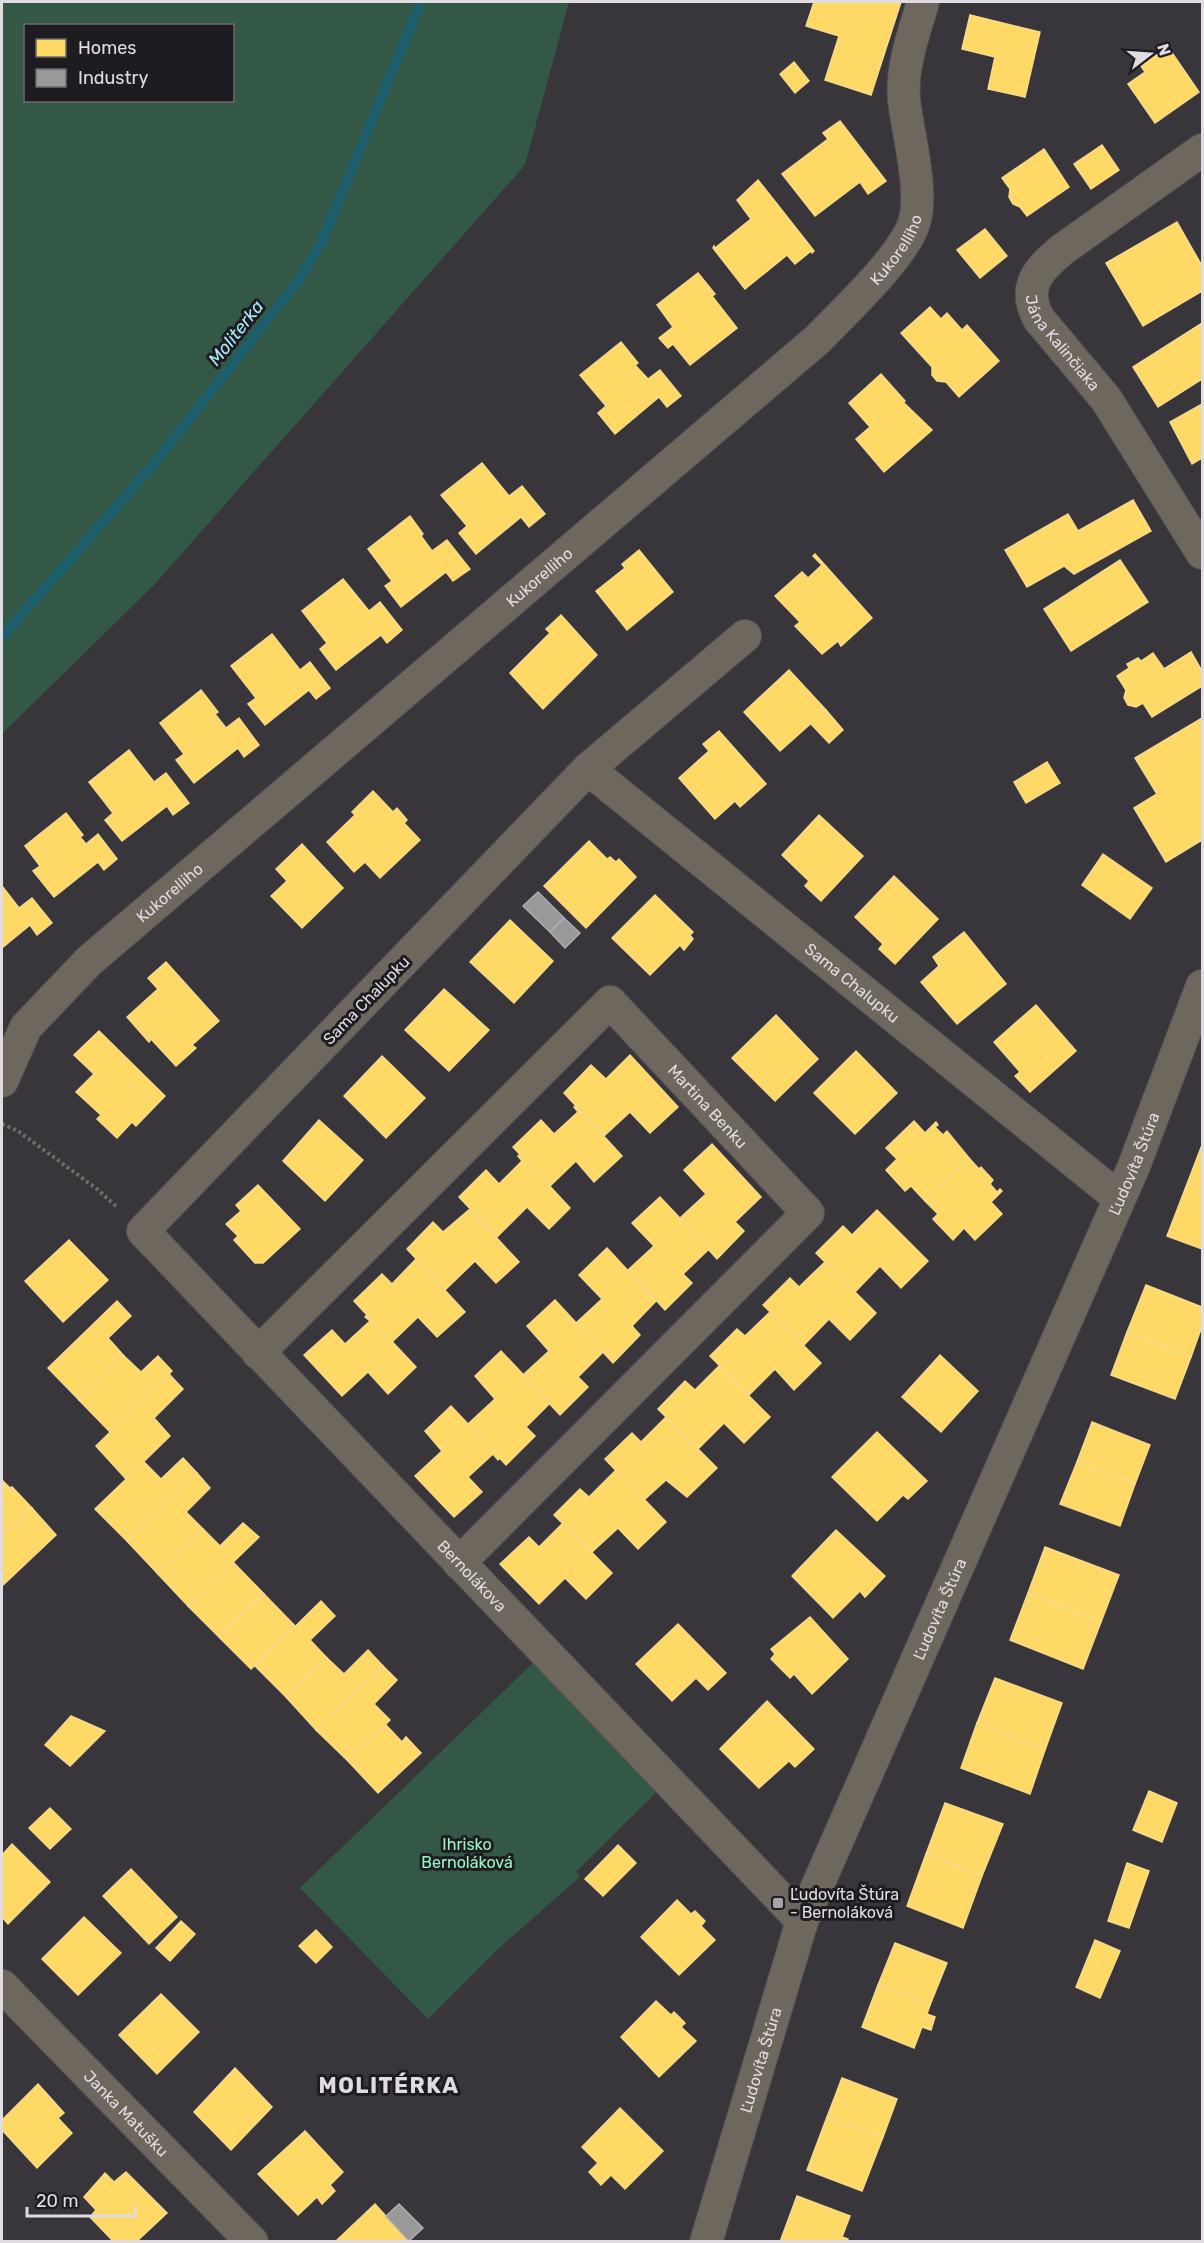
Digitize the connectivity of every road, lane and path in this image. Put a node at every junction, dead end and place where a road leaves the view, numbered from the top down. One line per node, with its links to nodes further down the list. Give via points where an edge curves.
1 (923, 2): 7 (street, Kukorelliho, via 904,75 917,205 914,224 906,242 861,295 818,339 89,961 26,1027)
2 (1203, 150): 3 (street, Jána Kalinčiaka, via 1063,249 1038,272 1032,285 1039,319 1106,399)
3 (1203, 553)
4 (745, 636): 5 (street, Sama Chalupku)
5 (588, 769): 9 (street, Sama Chalupku); 10 (street, Sama Chalupku)
6 (1203, 986): 9 (street, Ľudovíta Štúra)
7 (2, 1082)
8 (2, 1124): 10 (path, via 18,1131 97,1189)
9 (1119, 1198): 13 (street, Ľudovíta Štúra)
10 (143, 1231): 11 (street, Bernolákova)
11 (258, 1353): 12 (street, Bernolákova); 12 (street, Martina Benku, via 610,1002 808,1213)
12 (459, 1563): 13 (street, Bernolákova)
13 (802, 1921): 16 (street, Ľudovíta Štúra)
14 (2, 1986): 15 (street, Janka Matušku)
15 (252, 2241)
16 (706, 2241)

